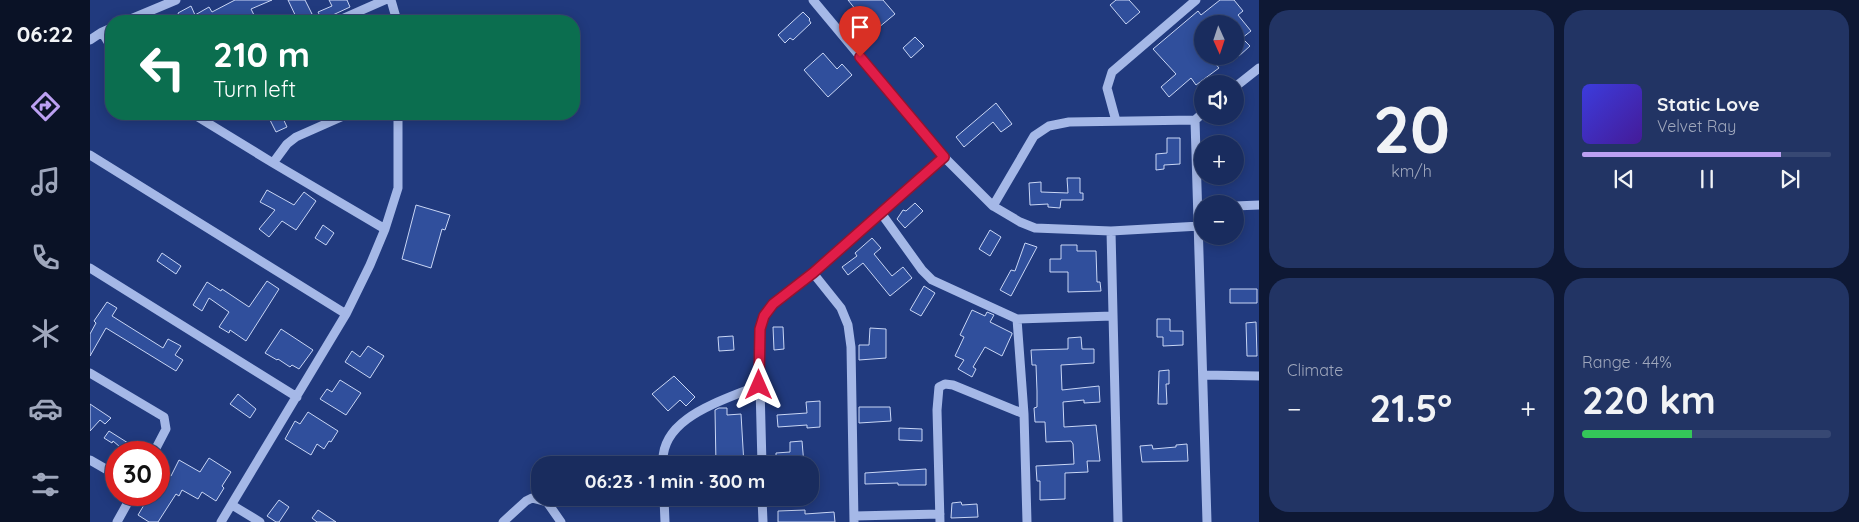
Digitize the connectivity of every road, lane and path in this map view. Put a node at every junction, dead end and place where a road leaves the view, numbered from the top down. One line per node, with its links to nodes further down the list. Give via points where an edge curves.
1 (176, 0): 6 (street)
2 (385, 0): 7 (street)
3 (391, 0): 8 (street)
4 (813, 0): 22 (street)
5 (1196, 0): 19 (street, via 1112,72 1107,88)
6 (140, 15)
7 (351, 15)
8 (395, 15)
9 (105, 31): 10 (street)
10 (102, 32): 11 (street); 12 (street)
11 (105, 37)
12 (90, 40)
13 (1259, 68): 14 (street)
14 (1244, 80)
15 (1194, 117): 19 (street)
16 (207, 120): 23 (street)
17 (334, 120): 23 (street, via 296,137)
18 (398, 120): 30 (street, via 398,188)
19 (1116, 121): 26 (street, via 1069,122 1049,126 1034,136)
20 (1199, 125): 24 (street)
21 (90, 156): 35 (street)
22 (944, 157): 26 (street); 28 (street)
23 (273, 164): 30 (street)
24 (1200, 195)
25 (1259, 205): 27 (street)
26 (993, 206): 31 (street, via 1035,228)
27 (1244, 206)
28 (881, 213): 34 (street); 37 (street, via 932,280)
29 (1194, 226): 31 (street)
30 (385, 229): 35 (street)
31 (1111, 231): 36 (street)
32 (1200, 245): 39 (street)
33 (90, 268): 42 (street)
34 (813, 273): 41 (street, via 773,304 764,316 760,329); 54 (street, via 841,308 848,325)
35 (346, 314): 42 (street)
36 (1113, 316): 37 (street); 63 (street)
37 (1017, 319): 43 (street)
38 (90, 373): 44 (street, via 164,417 166,429)
39 (1203, 375): 40 (street); 64 (street)
40 (1259, 376)
41 (759, 385): 45 (street, via 684,420 673,431); 46 (street)
42 (297, 397): 49 (street)
43 (1024, 414): 53 (street, via 952,385 945,384 939,388); 62 (street)
44 (160, 441)
45 (662, 456)
46 (762, 456)
47 (90, 460): 48 (street)
48 (105, 469)
49 (232, 505): 56 (street); 57 (street)
50 (125, 506): 55 (street)
51 (664, 506): 60 (street)
52 (762, 506): 61 (street)
53 (940, 518): 54 (street)
54 (854, 519)
55 (116, 522)
56 (222, 522)
57 (260, 522)
58 (504, 522): 59 (street, via 532,498 547,502)
59 (561, 522)
60 (665, 522)
61 (763, 522)
62 (1027, 522)
63 (1118, 522)
64 (1207, 522)

